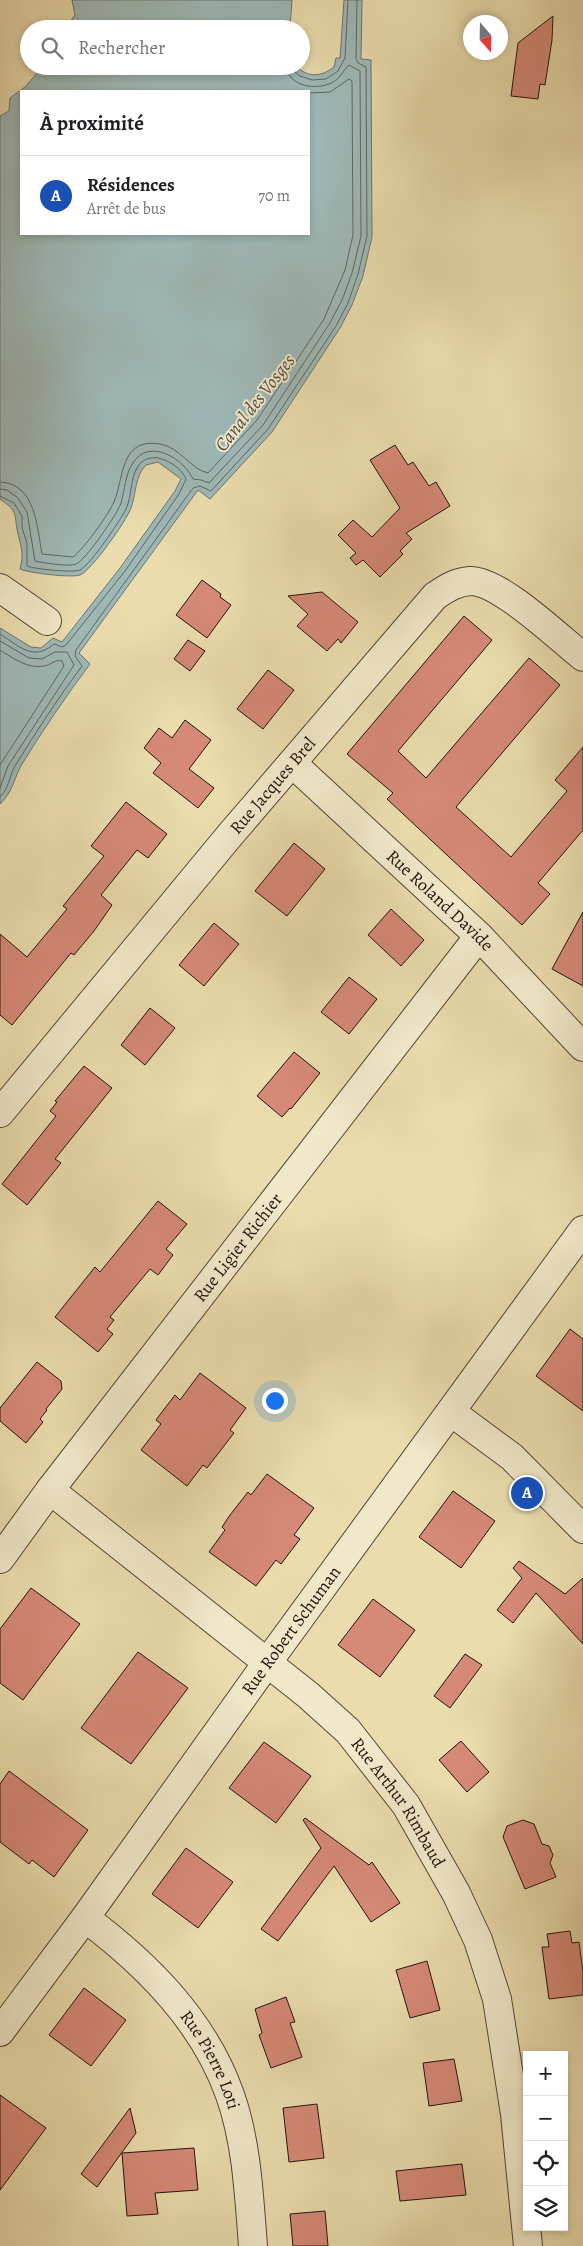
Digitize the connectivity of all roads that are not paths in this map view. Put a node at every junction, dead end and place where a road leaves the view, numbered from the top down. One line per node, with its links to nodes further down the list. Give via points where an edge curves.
1 (0, 588): 2 (street)
2 (47, 620)
3 (583, 657): 4 (street, Rue Jacques Brel, via 490,585 471,581 452,584 435,596)
4 (292, 762): 5 (street, Rue Roland Davide); 7 (street, Rue Jacques Brel)
5 (479, 936): 6 (street, Rue Roland Davide); 10 (street, Rue Ligier Richier)
6 (583, 1047)
7 (0, 1113)
8 (583, 1230): 9 (street, Rue Robert Schuman)
9 (451, 1412): 11 (street, via 512,1457); 13 (street, Rue Robert Schuman)
10 (50, 1490): 12 (street, Rue Ligier Richier); 13 (street, Rue Arthur Rimbaud)
11 (583, 1529)
12 (0, 1559)
13 (267, 1663): 14 (street, Rue Robert Schuman); 17 (street, Rue Arthur Rimbaud, via 348,1731 406,1805 456,1893 478,1940 497,1999 515,2114)
14 (85, 1918): 15 (street, Rue Robert Schuman); 16 (street, Rue Pierre Loti, via 120,1944 173,1996 210,2049 230,2096 240,2134)
15 (0, 2032)
16 (253, 2246)
17 (528, 2246)

